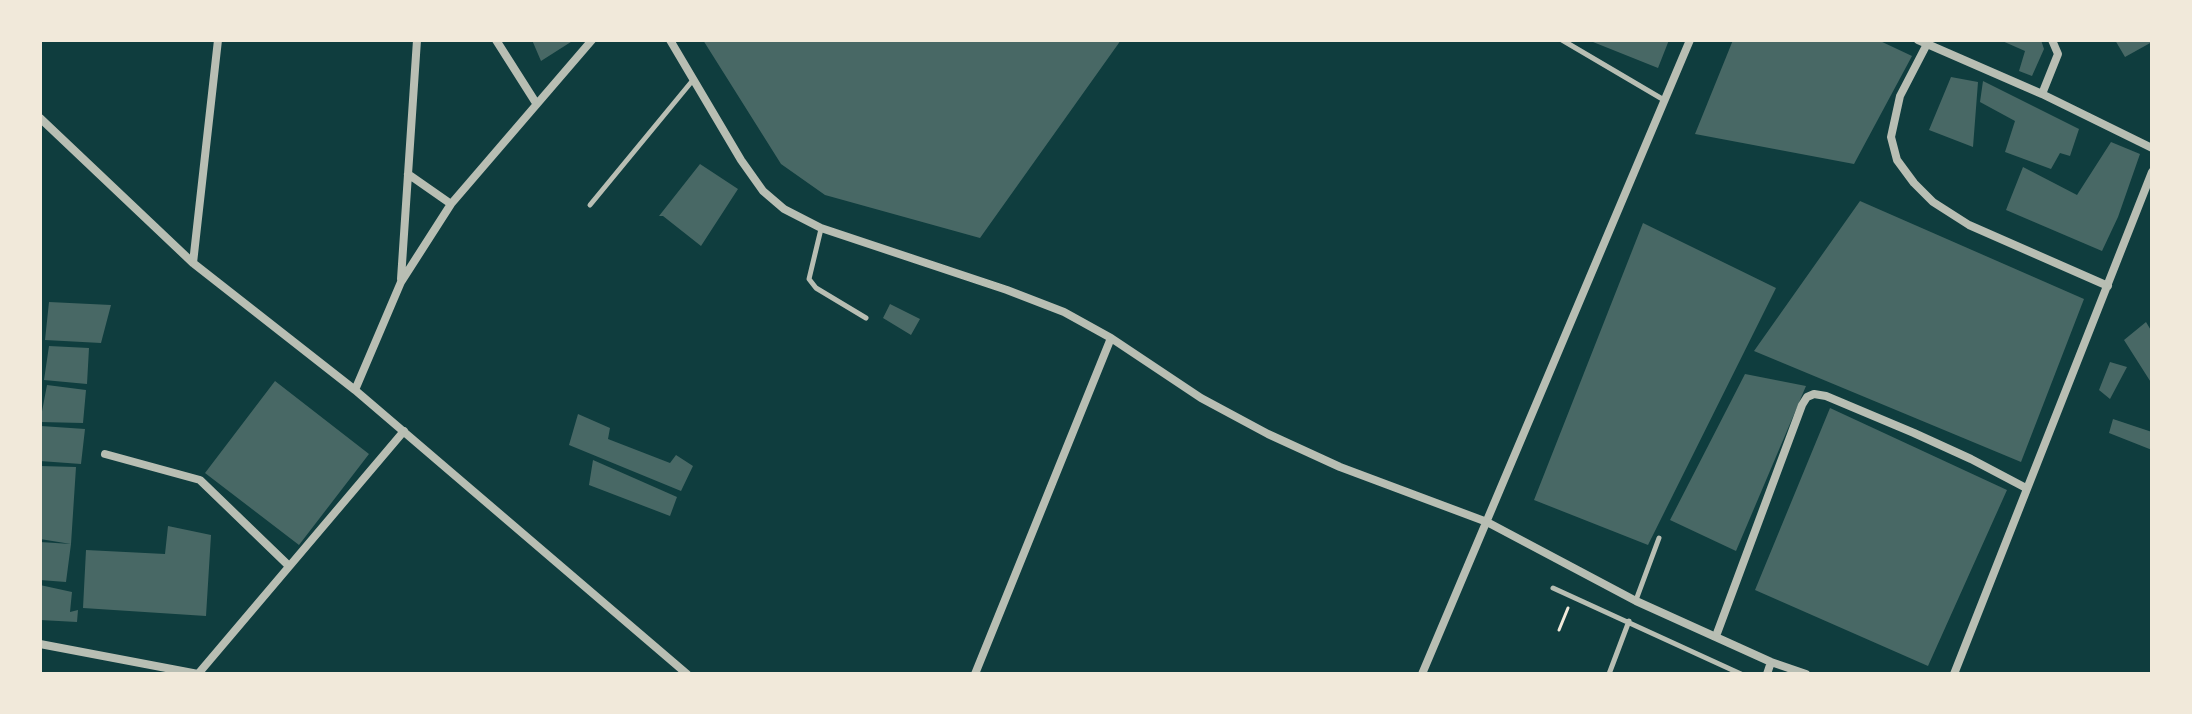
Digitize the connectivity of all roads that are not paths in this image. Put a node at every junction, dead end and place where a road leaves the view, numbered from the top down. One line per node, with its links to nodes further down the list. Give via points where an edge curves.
1 (218, 40): 21 (street)
2 (417, 40): 17 (street)
3 (496, 40): 13 (street)
4 (592, 40): 13 (street)
5 (670, 40): 10 (street)
6 (1562, 40): 12 (lane)
7 (1690, 40): 12 (street)
8 (2052, 40): 11 (street, via 2058,54)
9 (1923, 42): 11 (street); 23 (street, via 1900,96 1891,137 1897,160 1914,183 1969,225)
10 (694, 79): 19 (lane); 20 (street, via 763,191)
11 (2042, 94): 15 (street)
12 (1664, 100): 30 (street)
13 (536, 103): 18 (street)
14 (40, 118): 21 (street)
15 (2152, 148)
16 (2152, 172): 23 (street)
17 (408, 174): 18 (street); 22 (street)
18 (451, 204): 22 (street)
19 (590, 205)
20 (821, 228): 24 (lane, via 809,279); 25 (street, via 1007,290)
21 (193, 263): 26 (street)
22 (401, 282): 26 (street)
23 (2108, 286): 29 (street)
24 (866, 318)
25 (1111, 338): 30 (street, via 1201,398 1268,434); 41 (street)
26 (355, 390): 27 (street)
27 (404, 431): 32 (street); 40 (street)
28 (105, 454): 32 (street, via 200,480)
29 (2026, 488): 36 (street, via 1826,396 1807,397); 47 (street)
30 (1487, 522): 34 (street); 42 (street)
31 (1659, 538): 34 (lane)
32 (289, 566): 39 (street)
33 (1553, 588): 35 (lane)
34 (1636, 601): 36 (street)
35 (1629, 621): 43 (lane); 44 (lane)
36 (1716, 636): 38 (street)
37 (40, 644): 39 (street)
38 (1771, 662): 45 (street); 46 (street)
39 (198, 674)
40 (687, 674)
41 (975, 674)
42 (1422, 674)
43 (1609, 674)
44 (1741, 674)
45 (1767, 674)
46 (1806, 674)
47 (1954, 674)

